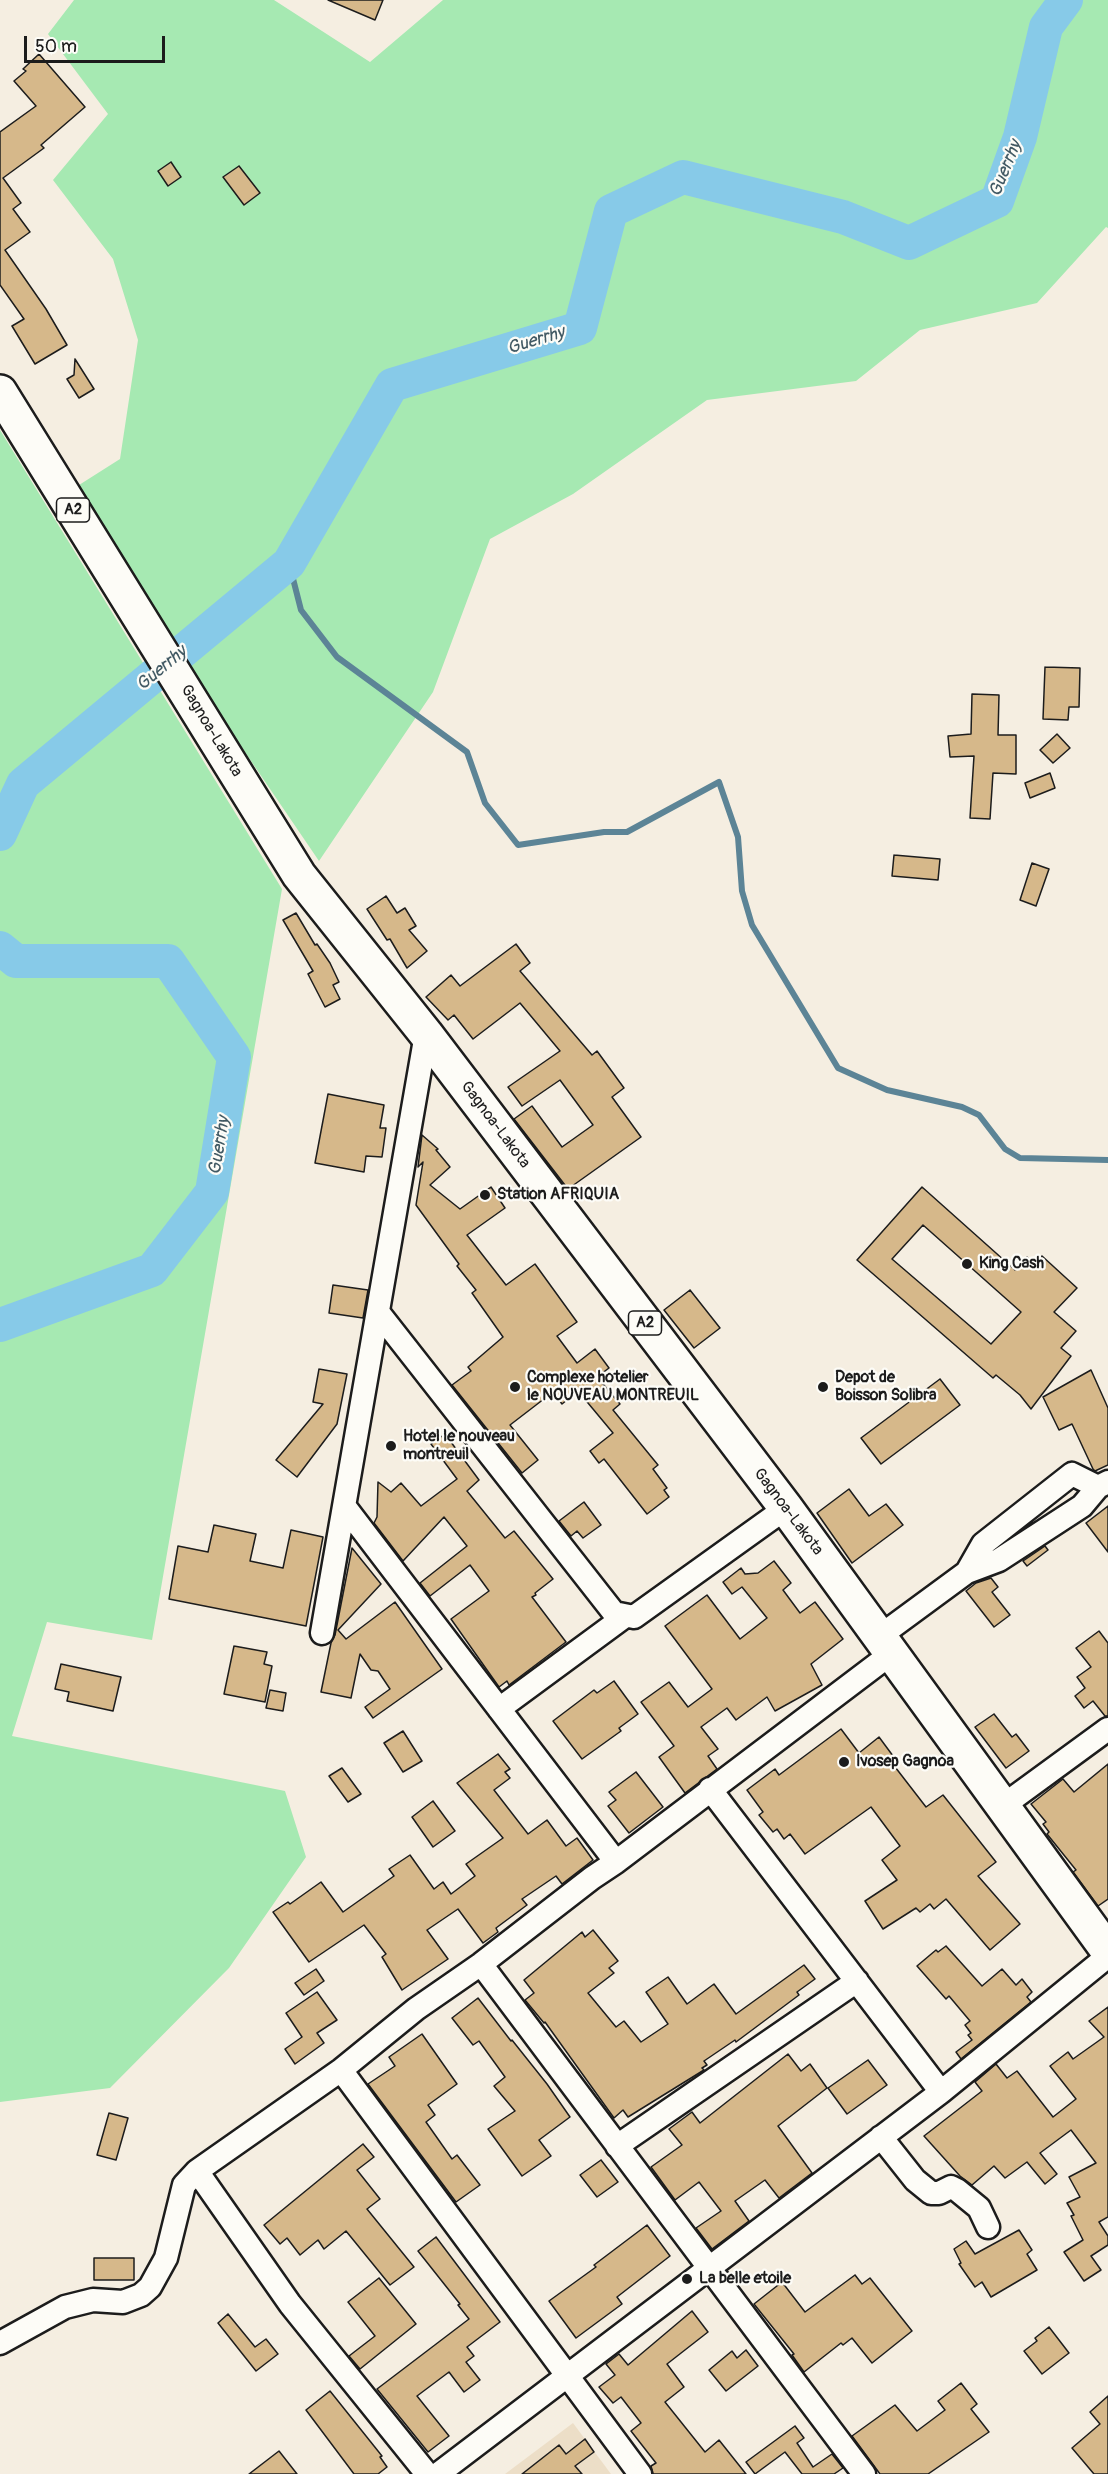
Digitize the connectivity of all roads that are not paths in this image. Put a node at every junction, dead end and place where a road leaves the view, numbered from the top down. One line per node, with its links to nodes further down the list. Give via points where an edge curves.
1 (0, 392): 2 (main road, Gagnoa-Lakota / A2, via 299,874)
2 (426, 1034): 3 (street); 6 (main road, Gagnoa-Lakota / A2)
3 (378, 1312): 5 (street); 8 (street, via 614,1613)
4 (1103, 1485): 7 (street, via 1082,1506 999,1560); 7 (street, via 1072,1474 983,1544)
5 (345, 1507): 9 (street); 11 (street)
6 (786, 1508): 8 (street, via 634,1617); 10 (main road, Gagnoa-Lakota / A2)
7 (967, 1572): 10 (street)
8 (624, 1617): 11 (street)
9 (322, 1633)
10 (886, 1644): 13 (street); 14 (main road, Gagnoa-Lakota / A2)
11 (499, 1709): 15 (street)
12 (1108, 1728): 14 (street)
13 (710, 1789): 15 (street); 19 (street)
14 (1004, 1805): 16 (main road, Gagnoa-Lakota / A2)
15 (616, 1862): 18 (street)
16 (1108, 1951)
17 (1108, 1956): 21 (street)
18 (481, 1964): 20 (street, via 416,2009); 23 (street)
19 (857, 1981): 21 (street); 23 (street)
20 (341, 2070): 24 (street); 28 (street)
21 (941, 2092): 22 (street)
22 (881, 2137): 25 (street, via 915,2180 931,2193 954,2187 979,2208); 26 (street)
23 (617, 2145): 26 (street)
24 (197, 2171): 27 (street, via 184,2185 166,2258 141,2295 123,2302 93,2300 65,2307); 29 (street, via 290,2304)
25 (988, 2227)
26 (709, 2268): 28 (street); 32 (street)
27 (0, 2343)
28 (568, 2375): 30 (street); 31 (street)
29 (427, 2474)
30 (438, 2474)
31 (640, 2474)
32 (864, 2474)

